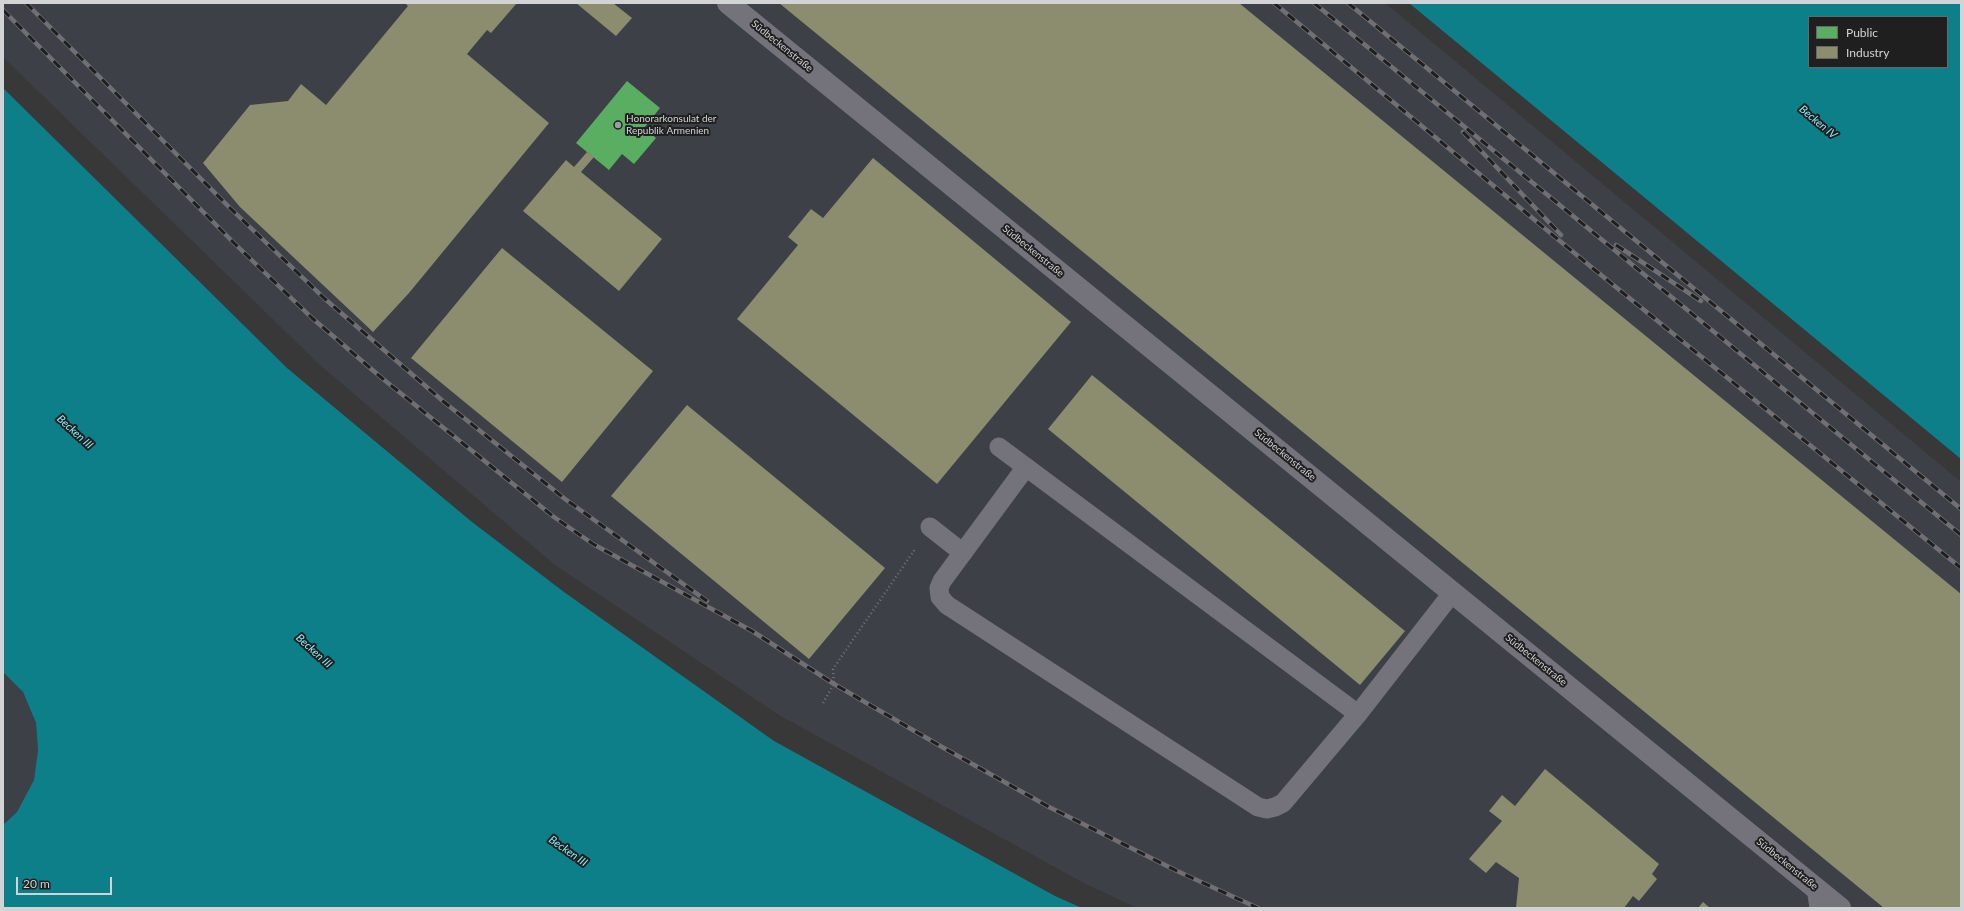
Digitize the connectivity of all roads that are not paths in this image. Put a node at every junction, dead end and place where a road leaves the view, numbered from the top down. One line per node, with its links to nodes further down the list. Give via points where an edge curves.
1 (728, 3): 6 (street, Südbeckenstraße)
2 (999, 447): 3 (lane)
3 (1026, 467): 5 (lane); 7 (lane)
4 (930, 527): 5 (lane)
5 (963, 553): 7 (lane, via 939,588 940,597 947,605 1258,807 1275,807 1283,803)
6 (1453, 592): 7 (lane); 8 (street, Südbeckenstraße)
7 (1358, 714)
8 (1817, 898): 9 (street, Südbeckenstraße)
9 (1840, 908)

